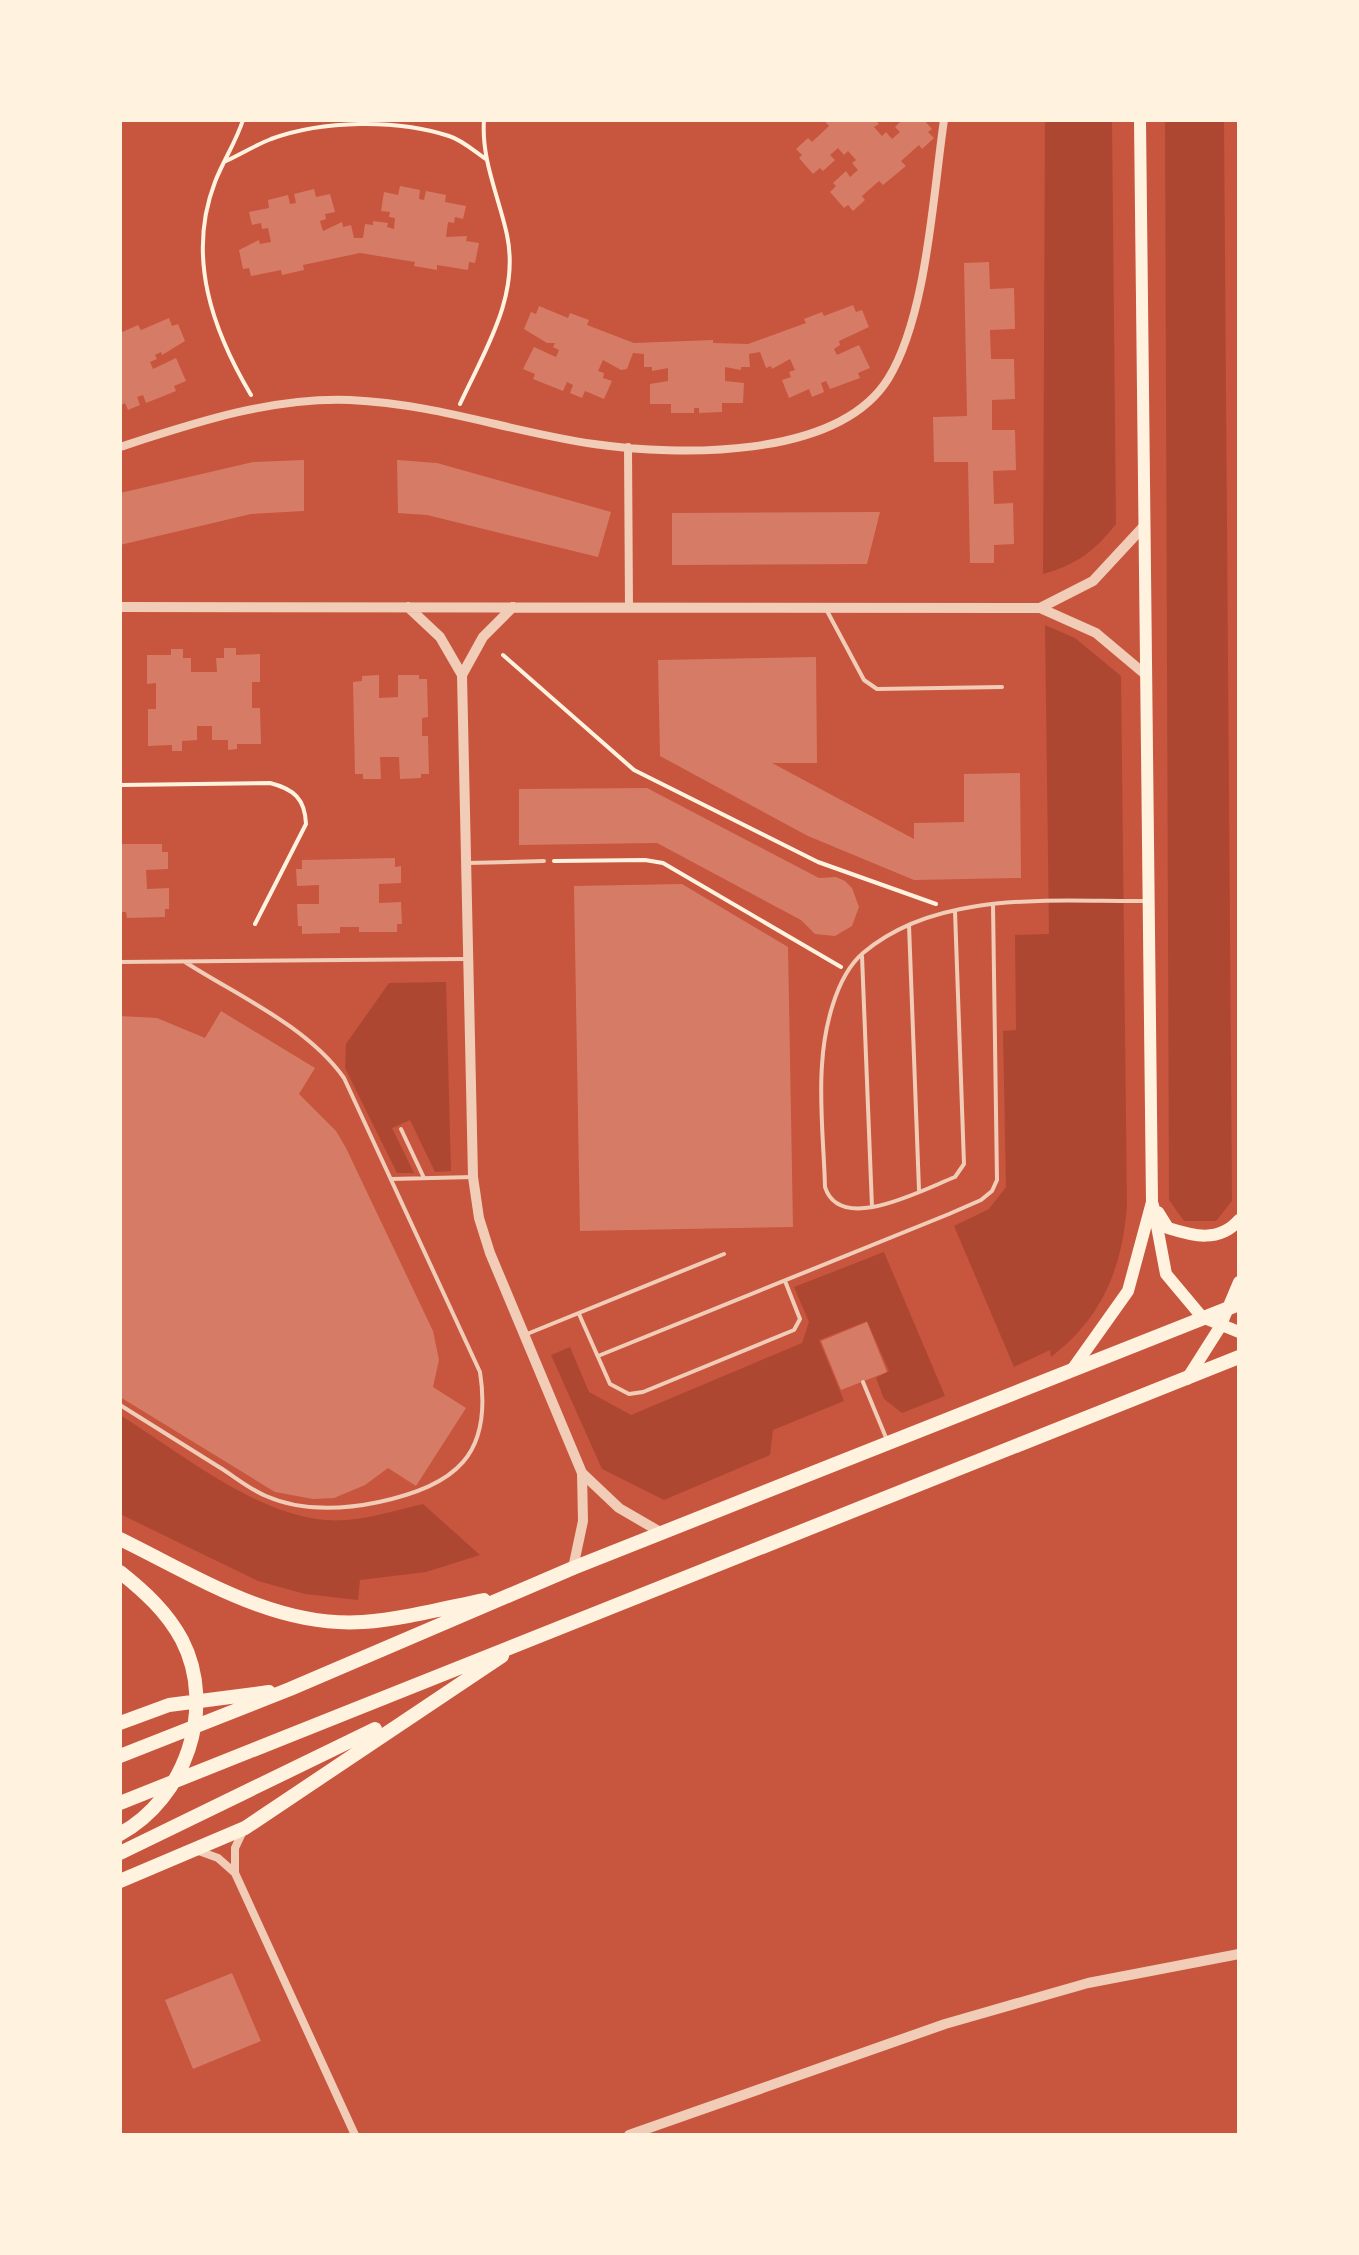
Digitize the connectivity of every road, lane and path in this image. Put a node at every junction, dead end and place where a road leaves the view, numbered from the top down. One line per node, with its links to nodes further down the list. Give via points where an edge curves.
1 (243, 120): 6 (path)
2 (484, 120): 5 (path)
3 (944, 120): 10 (street, via 904,346 887,381 859,409 824,430 713,449)
4 (1140, 120): 11 (main road)
5 (486, 159): 6 (path, via 452,137 413,127 361,126 271,139); 8 (path, via 512,275 504,307)
6 (224, 162): 7 (path, via 202,230 203,271 228,357)
7 (259, 408): 8 (street, via 347,400); 9 (street)
8 (456, 413): 10 (street)
9 (120, 447)
10 (628, 447): 15 (street)
11 (1144, 526): 17 (street, via 1093,581); 20 (main road)
12 (120, 607): 13 (street)
13 (408, 607): 14 (street); 19 (street, via 440,637)
14 (513, 607): 15 (street); 19 (street, via 483,637)
15 (629, 607): 16 (street)
16 (825, 608): 17 (street); 21 (lane, via 864,680 877,689)
17 (1040, 608): 20 (street, via 1096,633)
18 (503, 655): 27 (path, via 634,770 818,862)
19 (462, 675): 24 (street)
20 (1146, 675): 25 (main road)
21 (1002, 687)
22 (120, 785): 28 (path, via 270,783 300,799 306,824)
23 (544, 861): 24 (lane); 34 (path, via 663,863)
24 (466, 863): 31 (street)
25 (1149, 901): 26 (lane); 40 (main road)
26 (993, 905): 27 (lane); 44 (lane, via 997,1180 992,1191)
27 (955, 911): 29 (lane); 39 (lane, via 964,1164 955,1177)
28 (255, 924)
29 (909, 925): 30 (lane); 39 (lane)
30 (862, 954): 34 (lane); 41 (lane)
31 (468, 959): 33 (lane); 36 (street)
32 (120, 962): 33 (lane)
33 (185, 962): 37 (lane, via 330,1058)
34 (850, 972): 41 (lane, via 827,1028 822,1065 825,1187 833,1203 843,1208)
35 (401, 1129): 38 (lane)
36 (473, 1177): 38 (lane); 51 (street, via 490,1253)
37 (391, 1179): 38 (lane); 57 (lane, via 480,1372 482,1422 470,1453 449,1477 421,1493 363,1506 293,1505 264,1495)
38 (425, 1179)
39 (919, 1190): 41 (lane)
40 (1152, 1202): 42 (main road, via 1168,1228 1201,1238); 48 (main road, via 1166,1274); 54 (main road, via 1128,1291)
41 (872, 1208)
42 (1239, 1220)
43 (724, 1254): 47 (lane)
44 (785, 1281): 52 (lane); 52 (lane, via 800,1319 794,1330 643,1392 618,1391)
45 (1239, 1282): 46 (main road)
46 (1235, 1305): 48 (highway); 49 (main road)
47 (579, 1314): 51 (lane); 52 (lane)
48 (1202, 1317): 49 (main road); 54 (highway)
49 (1220, 1327): 50 (main road); 55 (main road)
50 (1239, 1332)
51 (524, 1335): 59 (street)
52 (598, 1356)
53 (1239, 1357): 55 (highway)
54 (1074, 1367): 58 (highway)
55 (1187, 1379): 65 (highway)
56 (863, 1382): 58 (lane)
57 (120, 1405)
58 (888, 1442): 60 (highway)
59 (582, 1473): 60 (street, via 619,1508); 62 (street, via 583,1521)
60 (662, 1533): 62 (highway)
61 (120, 1539): 64 (highway, via 255,1604 304,1619 362,1622)
62 (573, 1568): 64 (highway)
63 (120, 1572): 72 (highway, via 153,1598 183,1642 196,1689 193,1741 171,1788)
64 (520, 1592): 66 (highway)
65 (536, 1634): 67 (highway); 70 (highway)
66 (290, 1689): 68 (highway, via 169,1705); 69 (highway)
67 (441, 1694): 71 (highway); 74 (highway, via 319,1760)
68 (120, 1723)
69 (120, 1756)
70 (120, 1803)
71 (245, 1828): 73 (highway); 75 (street, via 235,1848)
72 (120, 1834)
73 (192, 1849): 75 (street, via 218,1858); 76 (highway)
74 (120, 1853)
75 (235, 1873): 78 (street)
76 (120, 1881)
77 (1239, 1954): 79 (street, via 1088,1983 945,2024)
78 (355, 2135)
79 (629, 2135)

